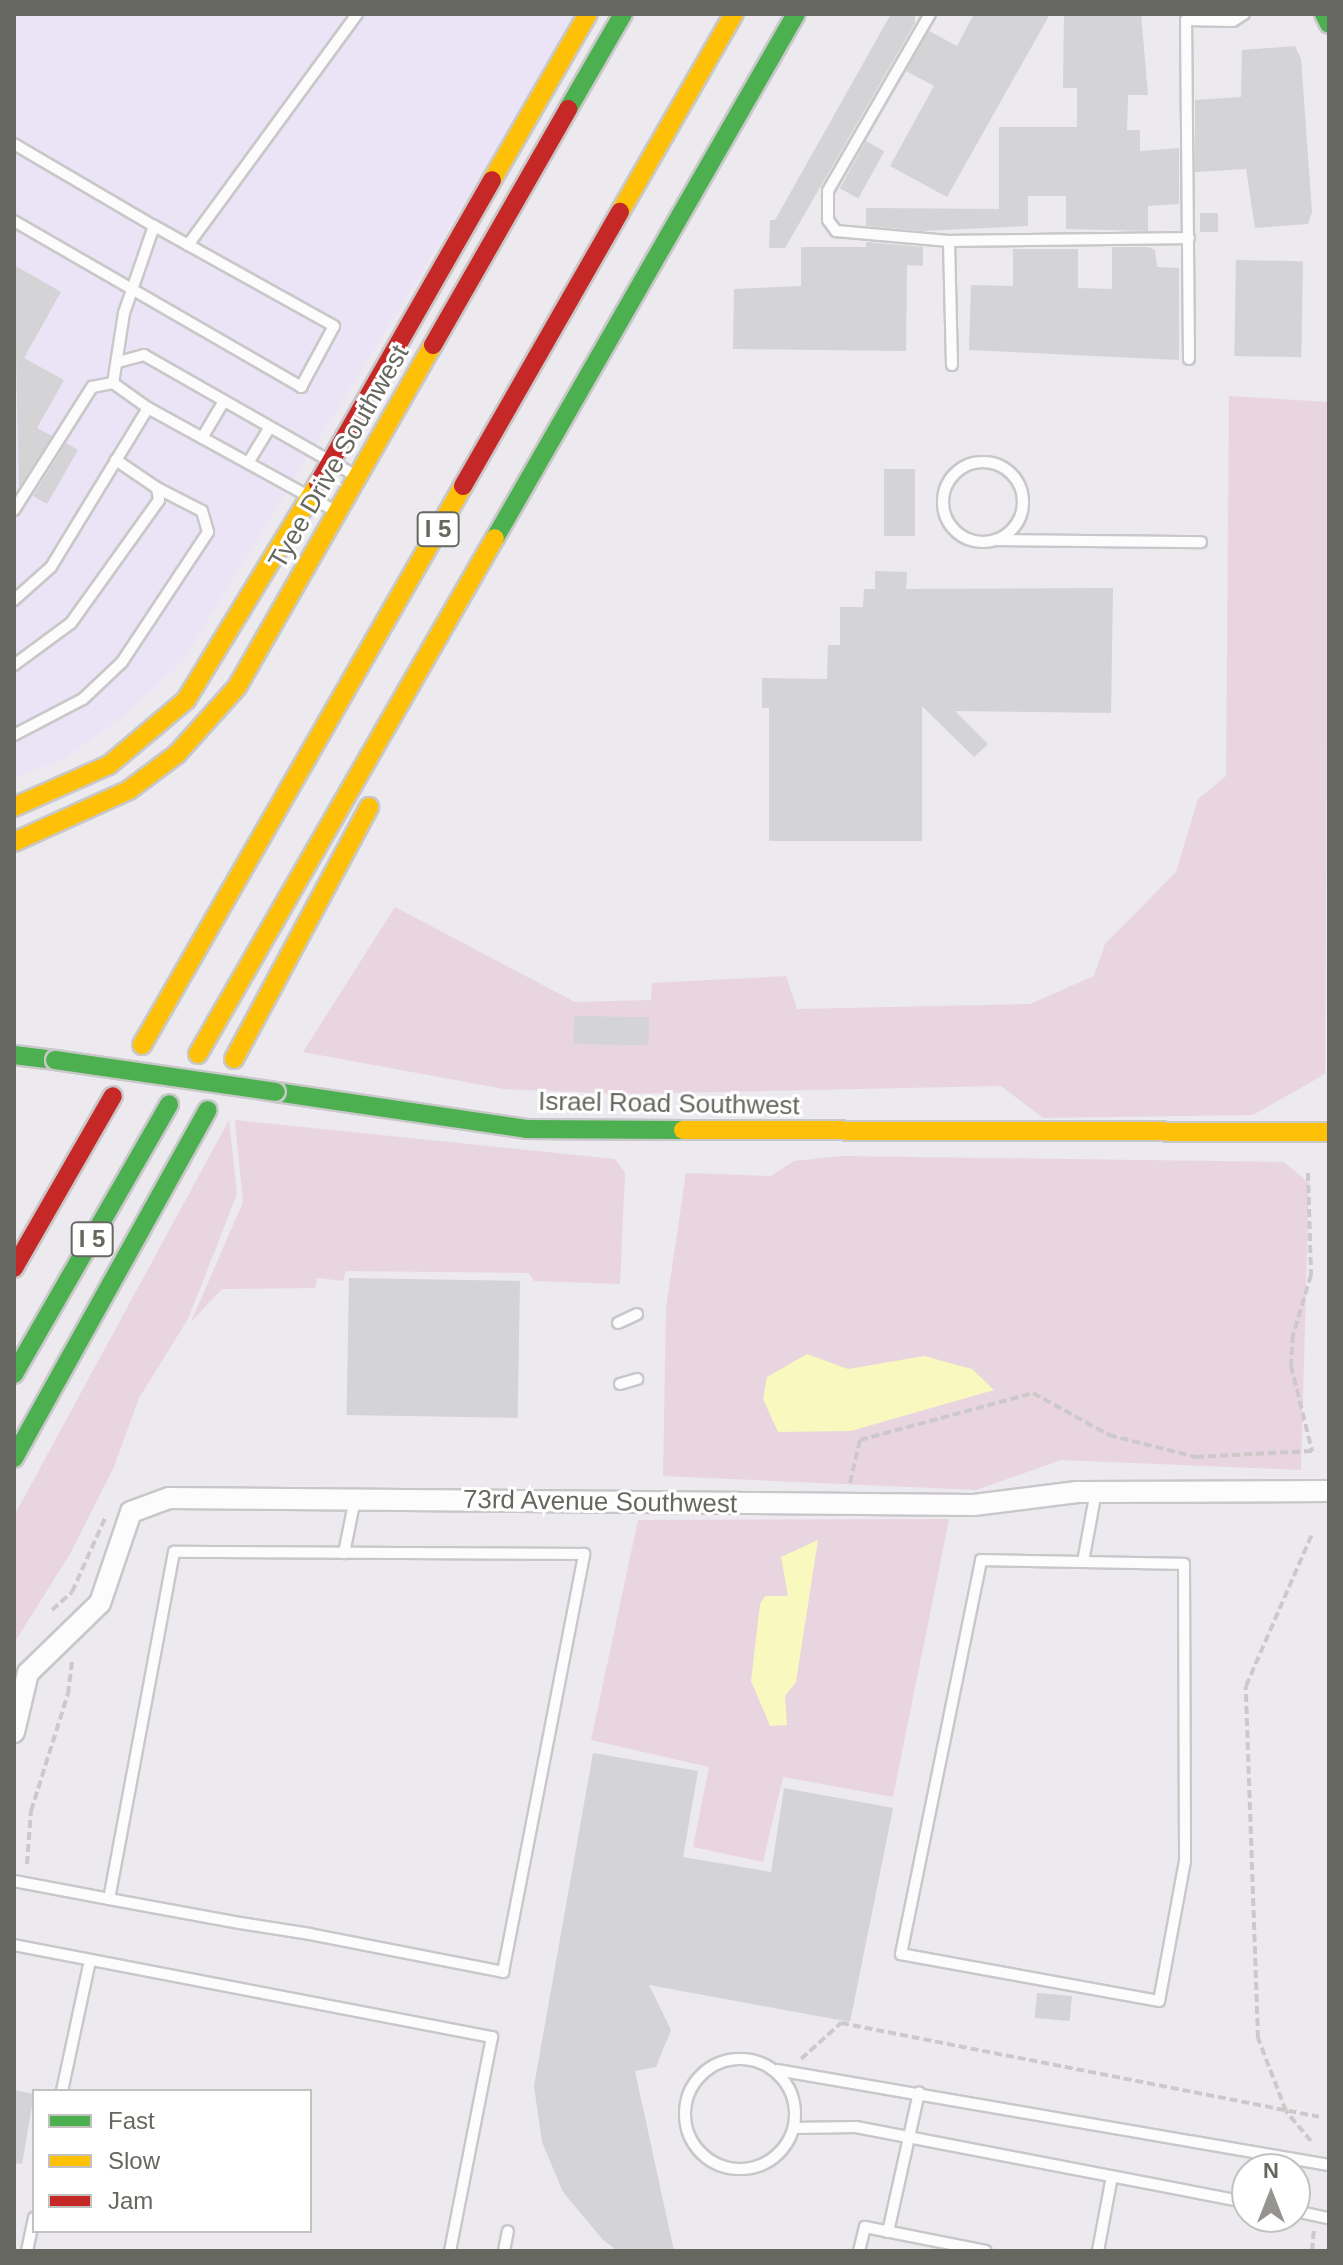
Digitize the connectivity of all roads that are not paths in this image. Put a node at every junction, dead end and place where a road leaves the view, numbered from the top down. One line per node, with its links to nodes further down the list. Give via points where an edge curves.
1 (357, 14): 16 (lane)
2 (588, 14): 28 (main road, Tyee Drive Southwest)
3 (623, 14): 30 (main road, Tyee Drive Southwest)
4 (734, 14): 44 (main road, I 5)
5 (796, 14): 22 (main road, I 5)
6 (930, 14): 15 (lane, via 828,191 828,220 836,231)
7 (1244, 14): 9 (lane, via 1233,21)
8 (1324, 14): 10 (main road)
9 (1186, 17): 14 (lane)
10 (1329, 24)
11 (14, 144): 13 (lane)
12 (14, 221): 17 (lane)
13 (154, 226): 16 (lane); 17 (lane)
14 (1189, 238): 15 (lane); 18 (lane)
15 (949, 241): 20 (lane)
16 (188, 245): 17 (lane, via 334,326 301,387)
17 (133, 288): 19 (lane)
18 (1189, 359)
19 (118, 362): 21 (lane); 23 (lane, via 144,355)
20 (952, 365)
21 (113, 383): 24 (lane); 33 (lane, via 92,387)
22 (578, 394): 38 (main road); 45 (main road, I 5)
23 (224, 401): 25 (lane); 26 (lane)
24 (148, 408): 26 (lane); 27 (lane)
25 (270, 427): 28 (lane); 29 (lane)
26 (202, 438): 29 (lane)
27 (116, 460): 31 (lane); 37 (lane, via 51,567)
28 (331, 462): 30 (lane); 32 (main road, Tyee Drive Southwest)
29 (248, 463): 32 (lane)
30 (358, 477): 34 (main road, Tyee Drive Southwest)
31 (157, 488): 39 (lane, via 159,500 71,623); 40 (lane, via 202,511 208,532 122,662 83,699)
32 (310, 497): 34 (lane); 42 (main road, Tyee Drive Southwest, via 186,700 109,765)
33 (14, 510)
34 (337, 513): 43 (main road, Tyee Drive Southwest, via 237,687 205,726 129,790)
35 (995, 540): 35 (lane, via 963,536 944,514 949,479 968,464 993,463 1011,473 1021,490 1018,522); 36 (lane)
36 (1201, 542)
37 (14, 600)
38 (461, 640)
39 (14, 665)
40 (14, 735)
41 (381, 786): 47 (main road)
42 (14, 807)
43 (14, 842)
44 (142, 1045)
45 (198, 1054)
46 (14, 1055): 51 (main road, Israel Road Southwest, bridge, via 540,1129)
47 (234, 1059)
48 (113, 1096): 52 (main road, I 5)
49 (169, 1104): 57 (main road, I 5)
50 (208, 1110): 60 (main road)
51 (1329, 1132)
52 (86, 1142): 53 (main road); 54 (main road, I 5)
53 (14, 1251)
54 (14, 1268)
55 (637, 1314): 56 (lane)
56 (618, 1323)
57 (14, 1374)
58 (637, 1379): 59 (lane)
59 (620, 1384)
60 (14, 1458)
61 (1096, 1491): 62 (street, 73rd Avenue Southwest); 63 (street, 73rd Avenue Southwest, via 974,1505); 65 (lane)
62 (1329, 1491)
63 (355, 1499): 64 (lane); 66 (street, 73rd Avenue Southwest, via 169,1498 131,1512 100,1603 28,1673)
64 (344, 1553): 68 (lane, via 174,1552); 68 (lane, via 584,1554 503,1972)
65 (1083, 1562): 65 (lane, via 1184,1564 1185,1861 1159,2001 901,1954 981,1560)
66 (14, 1732)
67 (14, 1881): 68 (lane)
68 (109, 1899)
69 (14, 1945): 70 (lane)
70 (90, 1960): 72 (lane); 83 (lane, via 492,2037)
71 (777, 2070): 73 (lane); 74 (lane, via 796,2105); 74 (lane, via 745,2058 705,2070 687,2097 687,2131 707,2159 747,2169 766,2163)
72 (62, 2089)
73 (919, 2092): 75 (lane); 76 (lane)
74 (794, 2128): 75 (lane, via 856,2127)
75 (909, 2137): 77 (lane); 81 (lane)
76 (1329, 2165)
77 (1112, 2176): 78 (lane); 87 (lane)
78 (1231, 2199)
79 (32, 2227): 82 (lane)
80 (508, 2231): 84 (lane)
81 (888, 2232): 85 (lane, via 865,2227); 86 (lane)
82 (27, 2251)
83 (450, 2251)
84 (504, 2251)
85 (859, 2251)
86 (986, 2251)
87 (1098, 2251)

